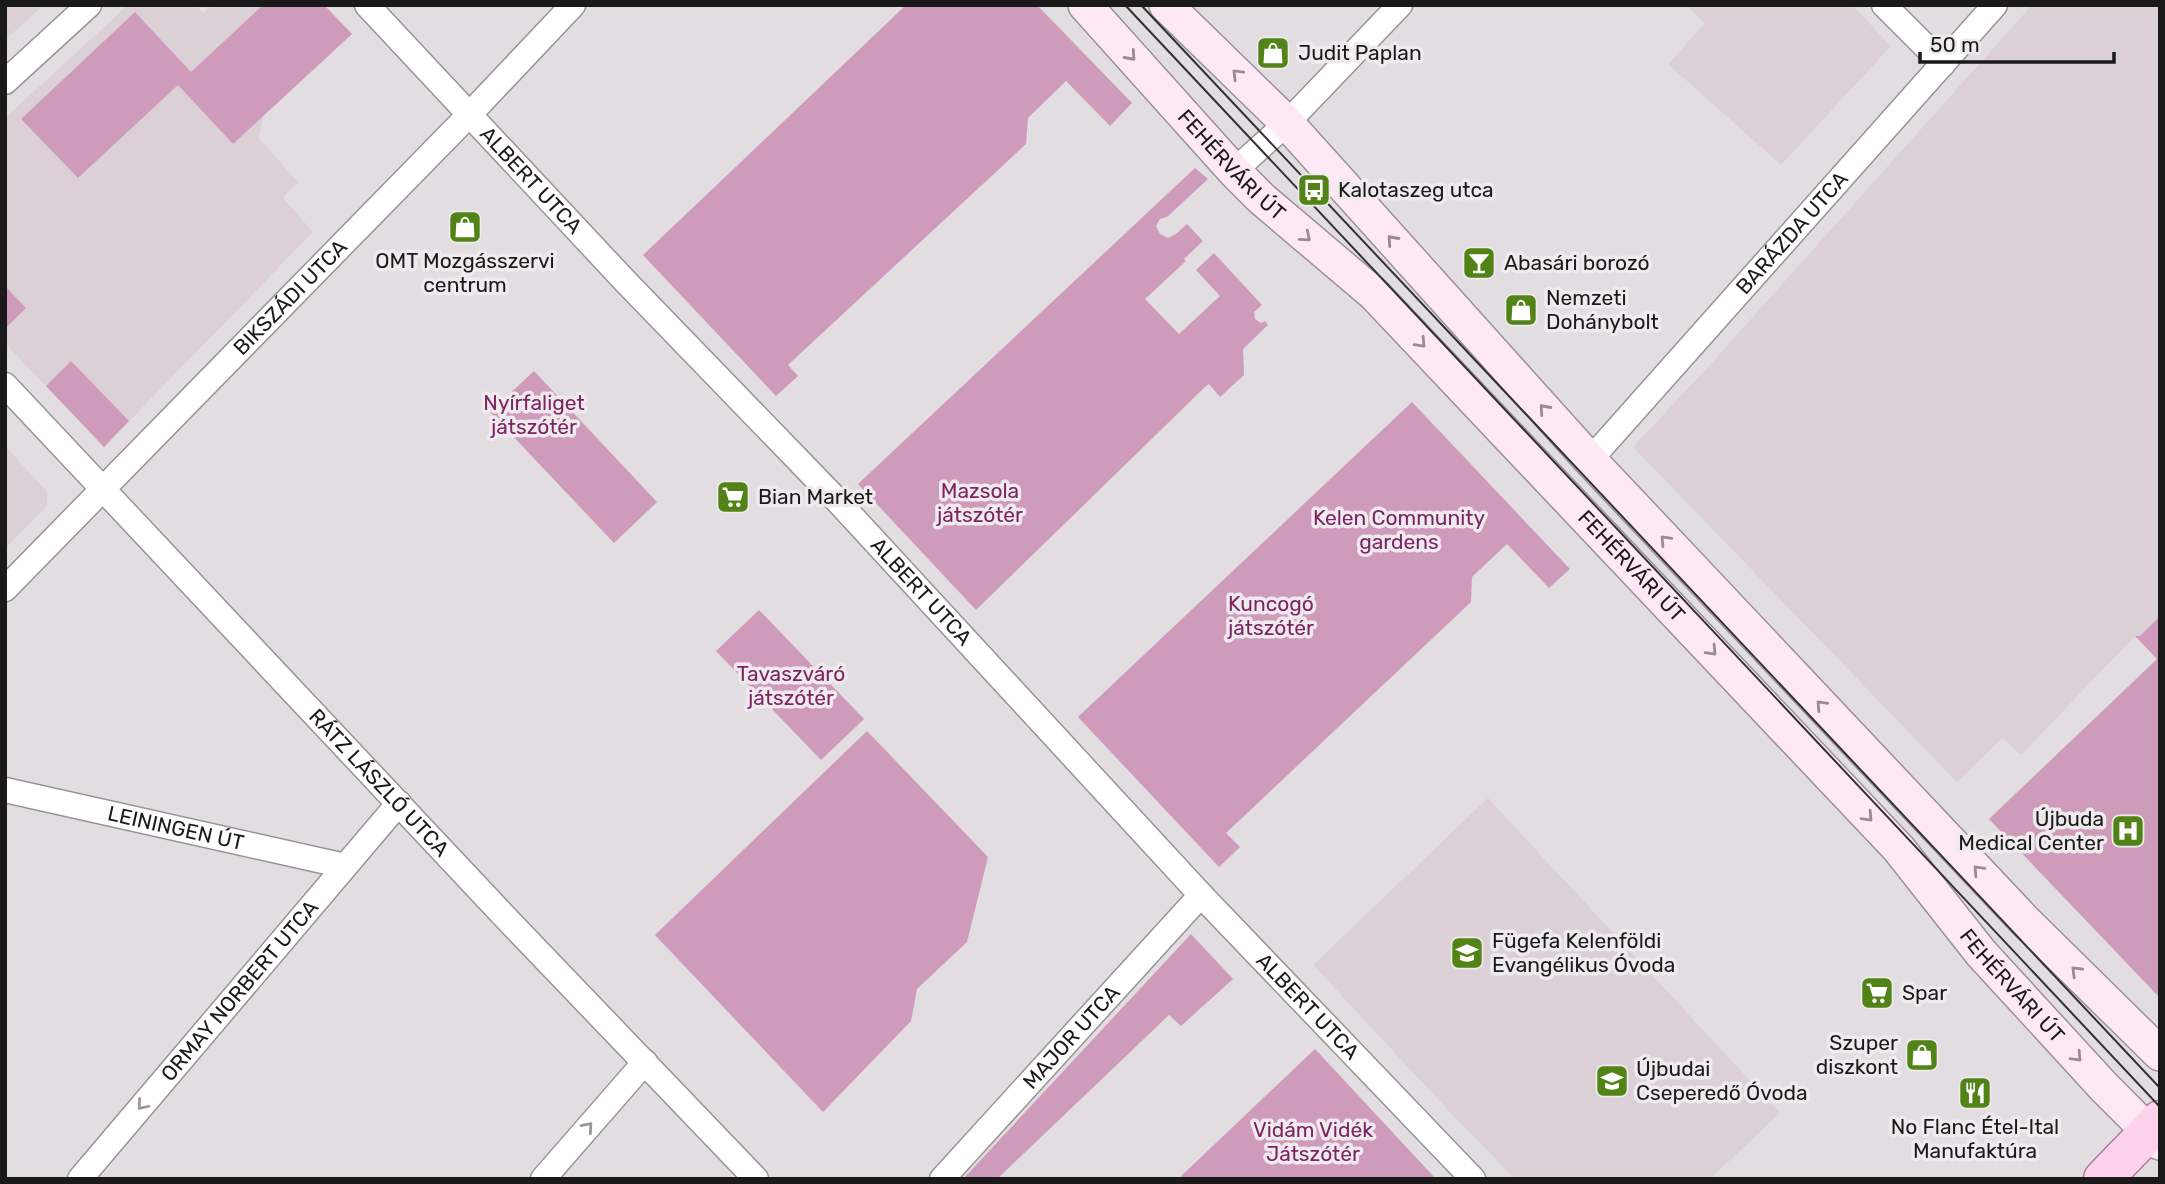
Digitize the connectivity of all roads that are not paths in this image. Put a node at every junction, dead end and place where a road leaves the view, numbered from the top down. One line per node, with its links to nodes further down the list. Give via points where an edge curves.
1 (89, 5): 10 (street)
2 (367, 5): 11 (street, ALBERT UTCA)
3 (573, 5): 11 (street, BIKSZÁDI UTCA)
4 (1085, 5): 13 (street, FEHÉRVÁRI ÚT, one-way to 13)
5 (1166, 5): 12 (street, FEHÉRVÁRI ÚT, one-way to 5)
6 (1401, 5): 12 (street)
7 (1884, 5): 9 (street)
8 (1995, 5): 9 (street, BARÁZDA UTCA)
9 (1943, 64): 15 (street, BARÁZDA UTCA)
10 (5, 82)
11 (469, 115): 16 (street, BIKSZÁDI UTCA); 21 (street, ALBERT UTCA, via 788,448)
12 (1287, 123): 13 (street); 15 (street, FEHÉRVÁRI ÚT, one-way to 12)
13 (1234, 171): 24 (street, FEHÉRVÁRI ÚT, one-way to 24, via 1374,294 1899,849 1981,953 2104,1087)
14 (5, 385): 16 (street, RÁTZ LÁSZLÓ UTCA)
15 (1590, 460): 22 (street, FEHÉRVÁRI ÚT, one-way to 15, via 2024,920)
16 (103, 488): 17 (street, BIKSZÁDI UTCA); 19 (street, RÁTZ LÁSZLÓ UTCA)
17 (5, 589)
18 (5, 790): 20 (street, LEININGEN ÚT)
19 (399, 803): 20 (street, ORMAY NORBERT UTCA); 23 (street, RÁTZ LÁSZLÓ UTCA)
20 (345, 866): 25 (street, ORMAY NORBERT UTCA, one-way to 25)
21 (1200, 895): 28 (street, MAJOR UTCA); 29 (street, ALBERT UTCA)
22 (2160, 1054)
23 (645, 1062): 26 (street, one-way to 23); 27 (street, RÁTZ LÁSZLÓ UTCA)
24 (2156, 1132): 30 (main road)
25 (80, 1179)
26 (543, 1179)
27 (757, 1179)
28 (942, 1179)
29 (1473, 1179)
30 (2103, 1179)

